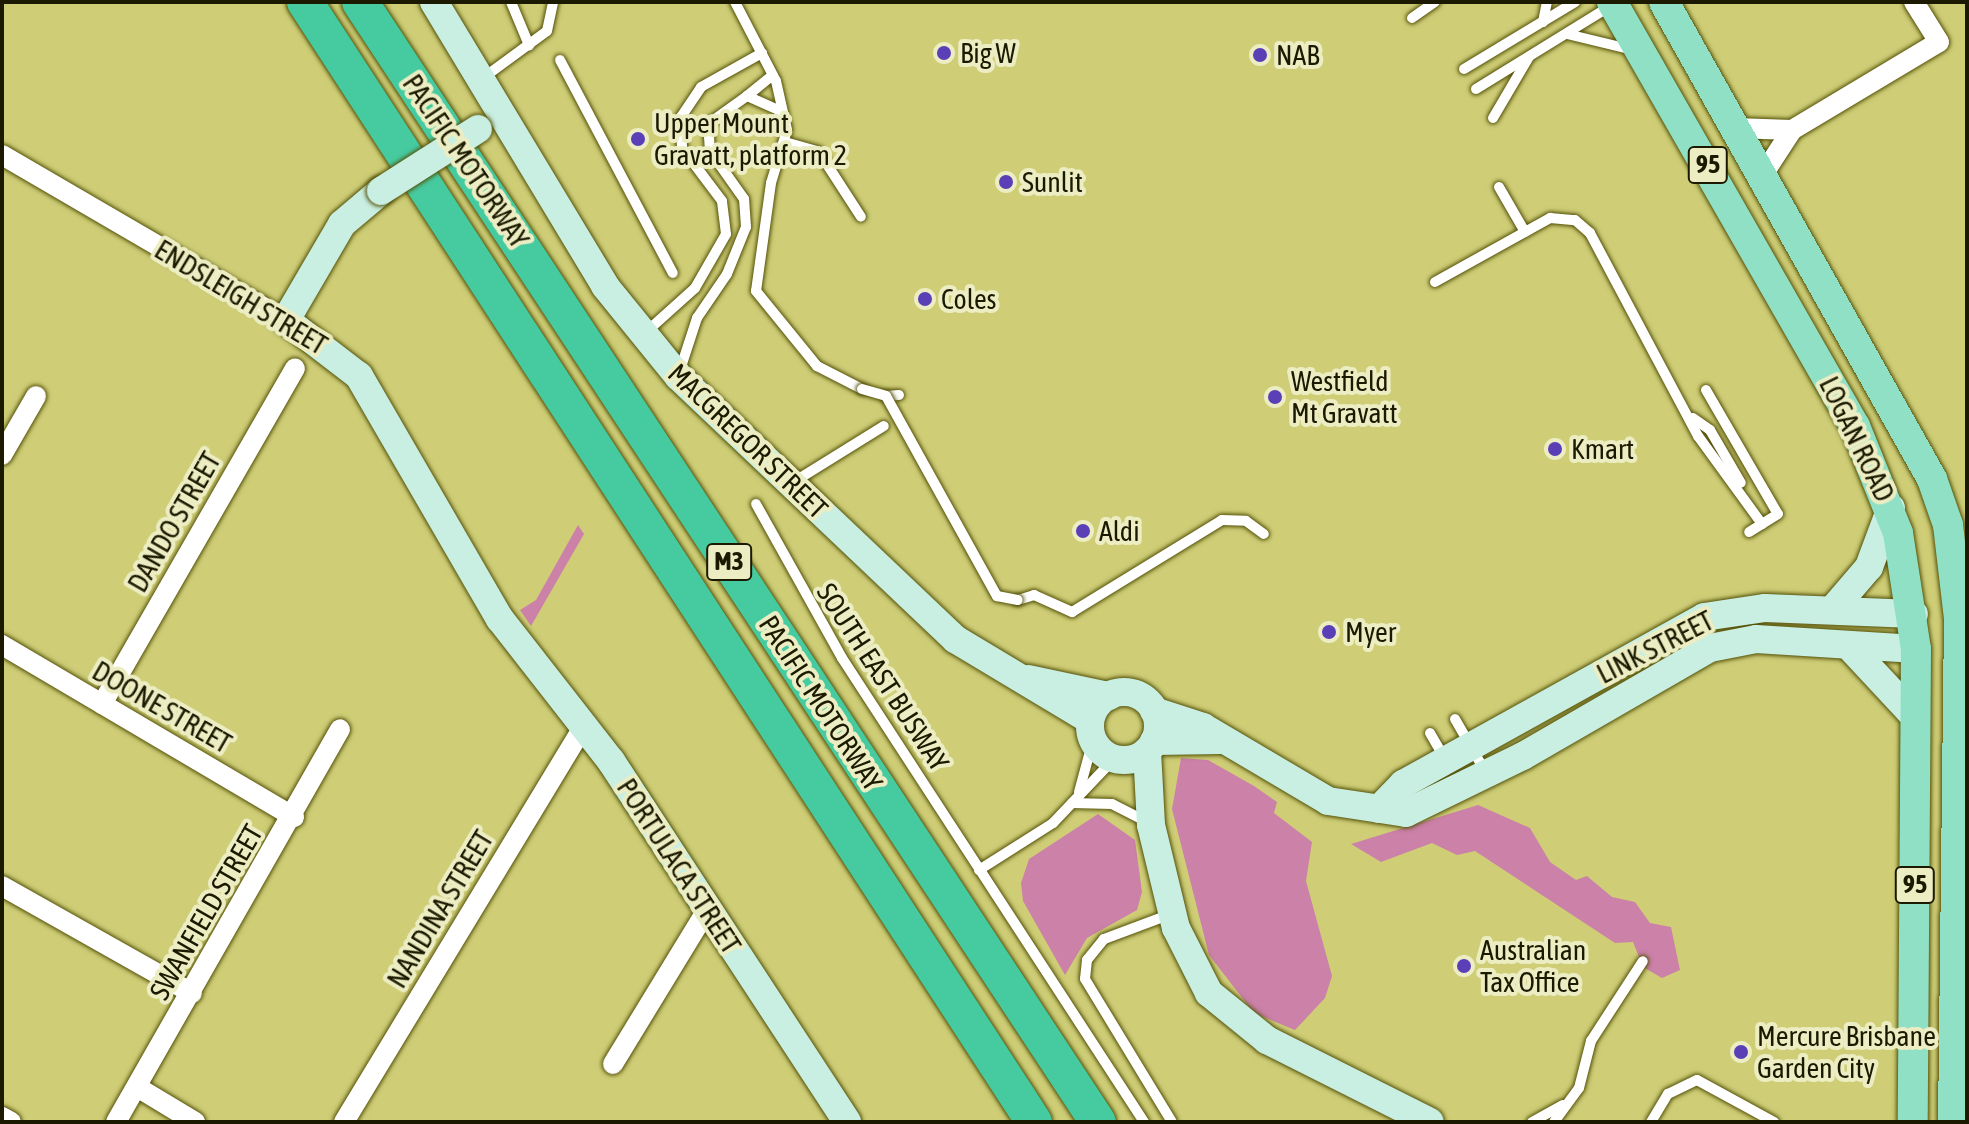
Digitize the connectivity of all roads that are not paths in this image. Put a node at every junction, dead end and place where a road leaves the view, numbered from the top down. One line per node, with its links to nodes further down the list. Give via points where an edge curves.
1 (305, 2): 100 (highway, PACIFIC MOTORWAY / M3)
2 (360, 2): 101 (highway, PACIFIC MOTORWAY / M3)
3 (434, 2): 23 (street, MACGREGOR STREET)
4 (511, 2): 16 (lane)
5 (553, 2): 16 (lane, via 550,27)
6 (735, 2): 17 (lane)
7 (1435, 2): 13 (lane)
8 (1547, 2): 14 (lane)
9 (1575, 2): 14 (lane)
10 (1664, 2): 29 (main road, LOGAN ROAD / 95)
11 (1914, 2): 30 (street, via 1939,42)
12 (1614, 3): 15 (lane); 18 (main road, LOGAN ROAD / 95)
13 (1412, 18)
14 (1543, 22): 21 (lane)
15 (1567, 34): 18 (lane); 19 (lane)
16 (529, 45): 23 (lane)
17 (762, 53): 22 (lane); 40 (lane, via 701,87 681,117 682,148 722,201 726,234 695,288)
18 (1643, 53): 53 (main road, LOGAN ROAD / 95, via 1855,426)
19 (1529, 57): 24 (lane); 28 (lane)
20 (560, 60): 37 (lane)
21 (1464, 69)
22 (773, 75): 25 (lane); 26 (lane)
23 (483, 78): 27 (street, MACGREGOR STREET)
24 (1476, 89)
25 (747, 96): 26 (lane); 42 (lane, via 714,116 705,132 744,199 746,227 727,274 697,318)
26 (779, 110): 31 (lane)
27 (503, 112): 39 (street, bridge, via 381,191 342,224); 40 (street, MACGREGOR STREET, via 605,286)
28 (1493, 118)
29 (1735, 128): 30 (street); 33 (main road, LOGAN ROAD / 95)
30 (1792, 130): 33 (street)
31 (785, 142): 35 (lane, via 819,152); 46 (lane, bridge, via 771,183 756,291 817,366)
32 (2, 155): 39 (street, ENDSLEIGH STREET)
33 (1762, 176): 60 (main road, LOGAN ROAD / 95, via 1932,479 1953,545)
34 (1499, 187): 36 (lane)
35 (861, 217)
36 (1525, 232): 38 (lane); 47 (lane, via 1550,218 1575,220 1590,233)
37 (673, 273)
38 (1435, 282)
39 (286, 320): 59 (street, ENDSLEIGH STREET, via 359,376)
40 (644, 334): 42 (street, MACGREGOR STREET)
41 (295, 369): 67 (street, DANDO STREET)
42 (679, 377): 51 (street, MACGREGOR STREET)
43 (1706, 390): 54 (lane, via 1778,514)
44 (899, 395): 46 (lane)
45 (36, 396): 49 (street)
46 (886, 396): 56 (lane, bridge, via 997,596 1018,600 1034,595 1072,612 1222,520 1246,521)
47 (1693, 418): 50 (lane, via 1710,430); 54 (lane, via 1733,494)
48 (884, 426): 51 (lane)
49 (2, 455)
50 (1741, 483)
51 (790, 484): 65 (street, MACGREGOR STREET, via 955,639)
52 (756, 504): 85 (lane, SOUTH EAST BUSWAY, via 791,577)
53 (1891, 508): 57 (street, via 1869,567); 58 (main road, LOGAN ROAD / 95)
54 (1762, 524): 55 (lane)
55 (1749, 532)
56 (1264, 534)
57 (1833, 609): 58 (street, LINK STREET); 76 (street, LINK STREET, via 1747,609 1704,617)
58 (1914, 614): 60 (main road, LINK STREET); 63 (main road, LOGAN ROAD / 95)
59 (500, 619): 71 (street, PORTULACA STREET)
60 (1963, 619): 64 (main road, LOGAN ROAD / 95)
61 (2, 645): 67 (street, DOONE STREET)
62 (1848, 645): 63 (street, LINK STREET); 69 (street); 79 (street, LINK STREET, via 1756,639 1710,648)
63 (1916, 649): 64 (main road, LINK STREET); 69 (main road, LOGAN ROAD / 95)
64 (1963, 649): 110 (main road, LOGAN ROAD / 95)
65 (1023, 678): 66 (street, MACGREGOR STREET); 73 (street, MACGREGOR STREET)
66 (1109, 696): 68 (street, MACGREGOR STREET, via 1130,693); 73 (street)
67 (102, 704): 83 (street, DOONE STREET)
68 (1154, 711): 75 (street, LINK STREET, via 1175,713); 77 (street)
69 (1916, 718): 109 (main road, LOGAN ROAD / 95)
70 (1455, 719): 76 (lane)
71 (584, 725): 87 (street, PORTULACA STREET); 99 (street, NANDINA STREET)
72 (340, 729): 83 (street, SWANFIELD STREET)
73 (1092, 730): 77 (street, MACGREGOR STREET); 80 (lane)
74 (1430, 733): 78 (lane)
75 (1220, 740): 77 (street); 82 (street, LINK STREET, via 1328,801)
76 (1472, 747): 78 (street, LINK STREET); 79 (lane)
77 (1135, 753): 80 (lane); 84 (street)
78 (1446, 761): 79 (lane); 82 (street, LINK STREET, via 1403,784)
79 (1475, 781): 82 (street, LINK STREET, via 1406,813)
80 (1079, 792): 81 (lane)
81 (1072, 803): 84 (lane, via 1120,806); 85 (lane)
82 (1379, 809)
83 (294, 817): 90 (street, SWANFIELD STREET)
84 (1151, 825): 88 (street)
85 (979, 870): 102 (lane, SOUTH EAST BUSWAY)
86 (2, 886): 90 (street)
87 (707, 910): 91 (street); 95 (street, PORTULACA STREET)
88 (1173, 914): 103 (lane, via 1104,939 1087,960 1085,979); 104 (street, via 1189,963 1238,1021)
89 (1643, 961): 93 (lane, via 1591,1041 1579,1088)
90 (192, 993): 92 (street, SWANFIELD STREET)
91 (613, 1064)
92 (137, 1087): 97 (street, SWANFIELD STREET); 98 (street)
93 (1563, 1105): 105 (lane); 106 (lane)
94 (2, 1117): 96 (street)
95 (838, 1118)
96 (11, 1122)
97 (116, 1122)
98 (195, 1122)
99 (344, 1122)
100 (1034, 1122)
101 (1098, 1122)
102 (1144, 1122)
103 (1172, 1122)
104 (1430, 1122)
105 (1532, 1122)
106 (1554, 1122)
107 (1651, 1122): 108 (lane, via 1668,1094 1697,1080)
108 (1774, 1122)
109 (1913, 1122)
110 (1953, 1122)

